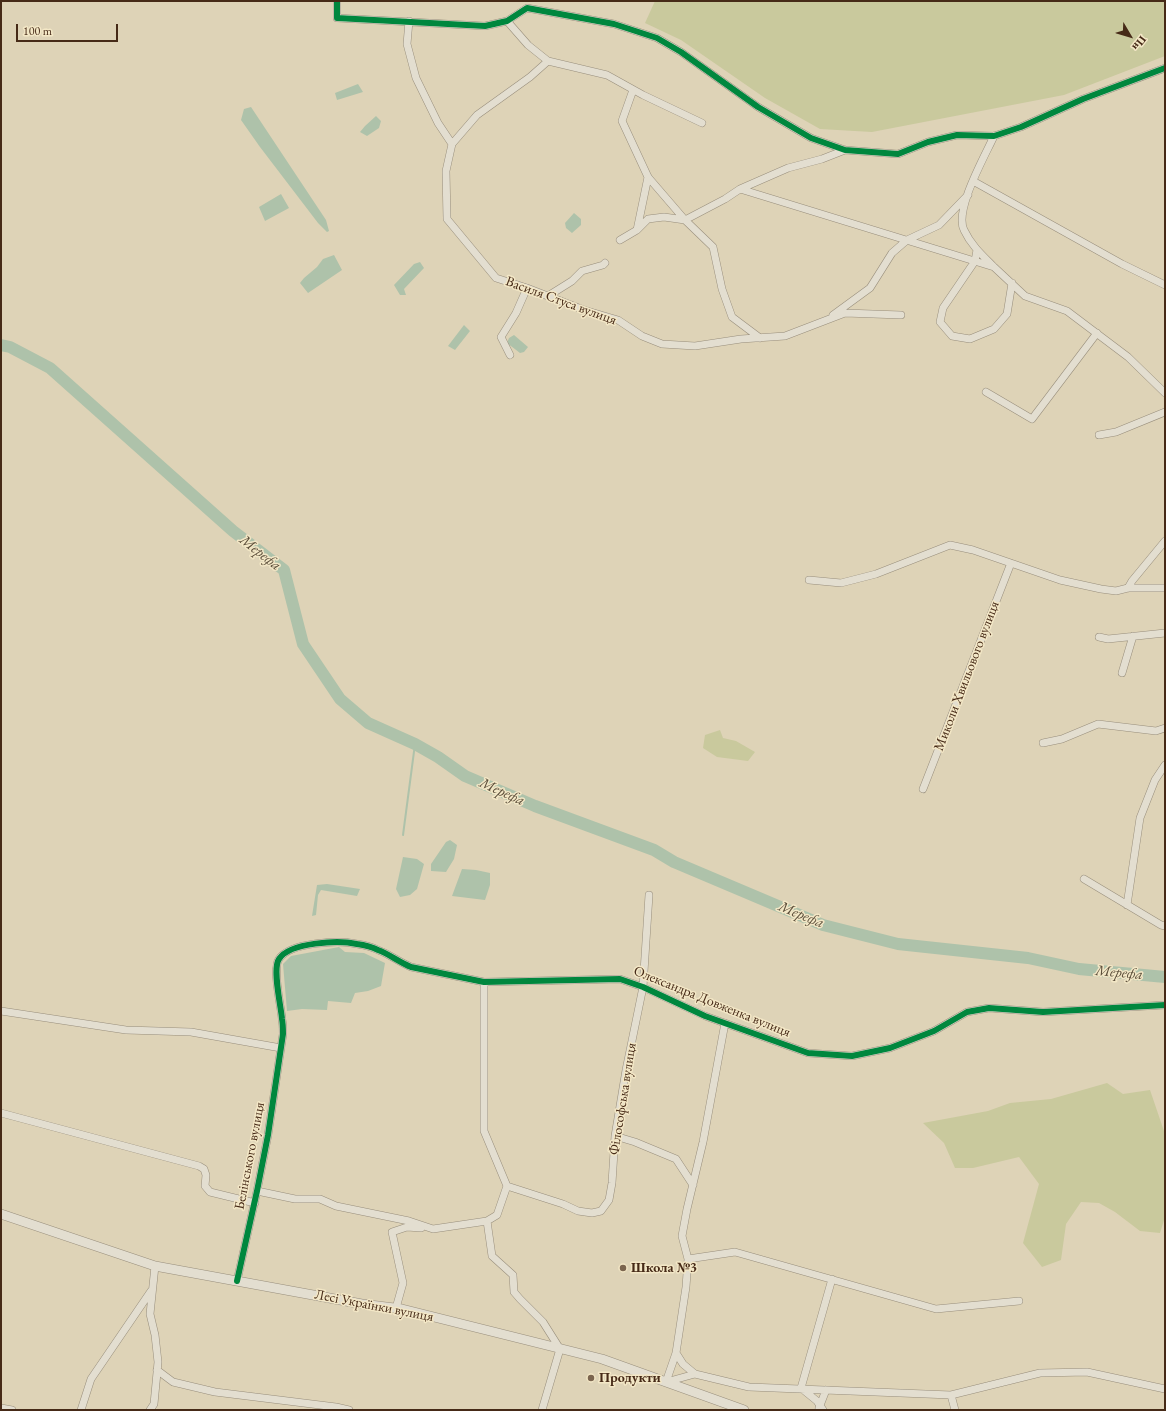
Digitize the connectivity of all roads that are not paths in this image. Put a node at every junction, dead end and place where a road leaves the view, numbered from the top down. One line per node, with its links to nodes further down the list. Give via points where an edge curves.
1 (337, 1): 3 (street, via 337,18)
2 (528, 4): 4 (street); 11 (street, via 614,24 657,38 758,107 811,138)
3 (409, 21): 4 (street, via 485,26); 10 (street, via 407,44 416,78 438,123)
4 (507, 21): 5 (street, via 528,45)
5 (548, 61): 7 (street, via 607,75); 10 (street, via 477,115)
6 (1165, 68): 9 (street)
7 (634, 90): 8 (street); 12 (street, via 622,121)
8 (702, 123)
9 (994, 136): 11 (street, via 957,136 928,142 898,154); 13 (street)
10 (452, 144): 26 (street, Василя Стуса вулиця, via 446,171 447,219 496,278)
11 (845, 150): 14 (street, via 788,168)
12 (648, 177): 16 (street); 17 (street)
13 (973, 181): 15 (street); 25 (street, via 1122,264)
14 (740, 188): 16 (street); 19 (street)
15 (968, 195): 19 (street, via 939,224); 20 (street, via 962,211 963,229)
16 (685, 220): 17 (street, via 664,217 648,219); 31 (street, via 713,247 722,290 732,317)
17 (637, 230): 18 (street)
18 (620, 240)
19 (907, 240): 21 (street); 29 (street, via 892,253 870,288)
20 (977, 250): 21 (street); 23 (street)
21 (975, 261): 23 (street); 24 (street, via 943,308 940,322 952,336 970,338 994,329 1007,314)
22 (604, 263): 27 (street, via 582,272)
23 (994, 267): 24 (street)
24 (1012, 283): 30 (street, via 1025,296 1067,311)
25 (1165, 284)
26 (527, 288): 27 (street, Василя Стуса вулиця); 32 (street, via 516,313 501,337)
27 (548, 296): 31 (street, Василя Стуса вулиця, via 618,320 642,336 662,344 695,346)
28 (901, 316): 29 (street, Василя Стуса вулиця, via 846,313)
29 (824, 321): 31 (street, Василя Стуса вулиця, via 785,336)
30 (1096, 333): 33 (street, via 1032,419); 34 (street, via 1128,357)
31 (760, 338)
32 (510, 355)
33 (986, 392)
34 (1165, 392)
35 (1165, 412): 36 (street, via 1116,432)
36 (1099, 435)
37 (1165, 541): 40 (street)
38 (1011, 563): 39 (street, via 950,545 876,574 841,583); 40 (street, via 1060,580 1094,588); 49 (street, Миколи Хвильового вулиця)
39 (810, 580)
40 (1128, 588): 41 (street)
41 (1165, 588)
42 (1165, 633): 43 (street)
43 (1133, 636): 44 (street, via 1108,639); 45 (street)
44 (1099, 637)
45 (1122, 673)
46 (1165, 728): 47 (street, via 1156,731 1098,724 1062,739)
47 (1043, 743)
48 (1165, 765): 52 (street, via 1155,780 1140,818)
49 (922, 789)
50 (1084, 878): 52 (street)
51 (649, 895): 55 (street, Філософська вулиця)
52 (1127, 905): 53 (street)
53 (1165, 926)
54 (484, 982): 55 (street, Олександра Довженка вулиця, via 620,979); 59 (street, Олександра Довженка вулиця, via 411,967 380,950 357,944 329,942 290,950 279,959 277,967); 64 (street, via 484,1130)
55 (643, 986): 58 (street, Олександра Довженка вулиця); 62 (street, Філософська вулиця)
56 (1165, 1005): 58 (street, Олександра Довженка вулиця, via 1043,1012 989,1008 967,1012 934,1030 890,1048 852,1056 808,1053)
57 (1, 1011): 60 (street, via 126,1030 191,1032)
58 (725, 1023): 63 (street)
59 (283, 1034): 60 (street, Белінського вулиця)
60 (281, 1048): 65 (street, Белінського вулиця)
61 (1, 1112): 66 (street, via 199,1166 204,1169 205,1186 210,1192)
62 (615, 1136): 63 (street, via 676,1159); 64 (street, Філософська вулиця, via 609,1200 601,1211 578,1211)
63 (693, 1185): 70 (street, via 682,1236)
64 (507, 1186): 68 (street, via 497,1215)
65 (257, 1191): 66 (street, Белінського вулиця); 69 (street, via 295,1199 320,1199 336,1206 409,1220)
66 (255, 1203): 73 (street, Белінського вулиця)
67 (1, 1214): 71 (street, Лесі Українки вулиця)
68 (487, 1221): 69 (street); 77 (street, via 492,1256 513,1275 514,1292 543,1322)
69 (434, 1230): 76 (street, via 407,1227 392,1232 403,1283)
70 (688, 1259): 72 (street, via 735,1252); 78 (street)
71 (155, 1266): 73 (street, Лесі Українки вулиця); 74 (street)
72 (832, 1279): 75 (street, via 936,1309); 82 (street)
73 (237, 1280): 76 (street, Лесі Українки вулиця)
74 (152, 1290): 79 (street, via 150,1314 155,1335); 90 (street, via 91,1379)
75 (1020, 1301)
76 (396, 1308): 77 (street, Лесі Українки вулиця)
77 (560, 1349): 81 (street, Лесі Українки вулиця, via 602,1359); 93 (street)
78 (676, 1353): 80 (street, via 683,1364); 81 (street)
79 (157, 1370): 87 (street, via 173,1382 215,1392); 91 (street, via 154,1404)
80 (695, 1374): 81 (street); 82 (street, via 749,1387)
81 (666, 1382): 94 (street, Лесі Українки вулиця)
82 (801, 1388): 84 (street); 88 (street, via 817,1401)
83 (1165, 1389): 85 (street, via 1087,1372 1040,1373)
84 (826, 1390): 85 (street); 88 (street)
85 (951, 1395): 95 (street)
86 (1, 1408): 89 (street)
87 (316, 1408): 92 (street)
88 (820, 1409)
89 (12, 1410)
90 (81, 1410)
91 (150, 1410)
92 (349, 1410)
93 (542, 1410)
94 (744, 1410)
95 (955, 1410)

